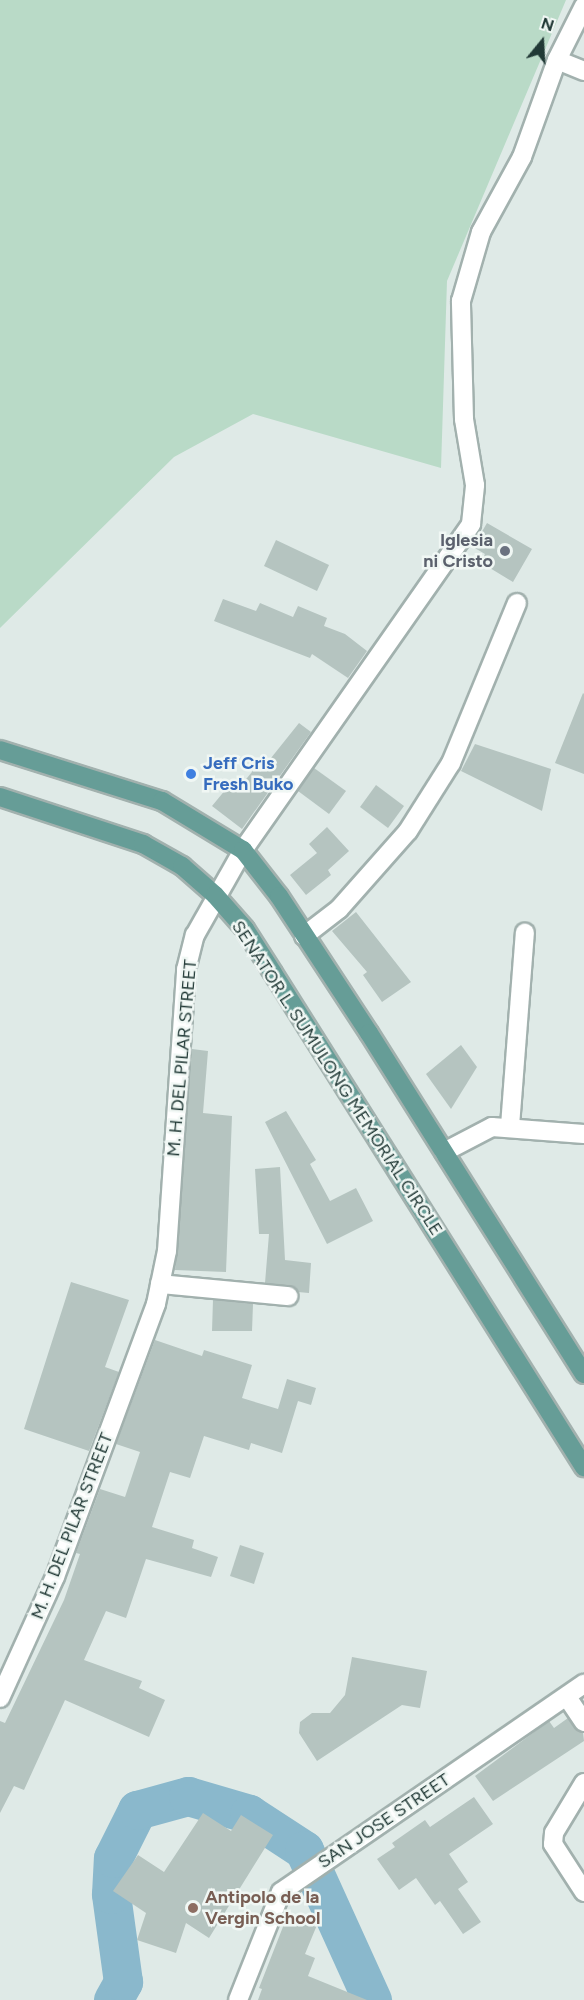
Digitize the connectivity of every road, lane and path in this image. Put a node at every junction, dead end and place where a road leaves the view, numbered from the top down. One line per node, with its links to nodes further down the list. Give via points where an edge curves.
1 (584, 6): 2 (street, M. H. DEL PILAR STREET)
2 (557, 60): 3 (street); 7 (street, M. H. DEL PILAR STREET, via 522,157 480,232 461,301 464,419 476,485 471,524)
3 (584, 70)
4 (517, 603): 10 (street, via 451,763 414,821 339,909)
5 (0, 750): 7 (main road, via 162,801)
6 (0, 797): 8 (main road, SENATOR L. SUMULONG MEMORIAL CIRCLE, via 143,844 182,866)
7 (243, 850): 8 (street, M. H. DEL PILAR STREET); 10 (main road)
8 (215, 895): 14 (street, M. H. DEL PILAR STREET, via 195,935 186,970 167,1251); 17 (main road, SENATOR L. SUMULONG MEMORIAL CIRCLE, via 245,929)
9 (525, 933): 11 (street)
10 (304, 936): 13 (main road)
11 (510, 1126): 12 (street); 13 (street, via 475,1133)
12 (584, 1134)
13 (444, 1152): 16 (main road)
14 (160, 1284): 15 (street); 20 (street, M. H. DEL PILAR STREET, via 55,1577)
15 (288, 1296)
16 (584, 1374)
17 (584, 1467)
18 (584, 1684): 19 (street, SAN JOSE STREET)
19 (567, 1697): 21 (street); 24 (street, SAN JOSE STREET, via 281,1892)
20 (0, 1698)
21 (584, 1722)
22 (584, 1783): 23 (street, via 554,1833 553,1844)
23 (584, 1892)
24 (238, 2000)

